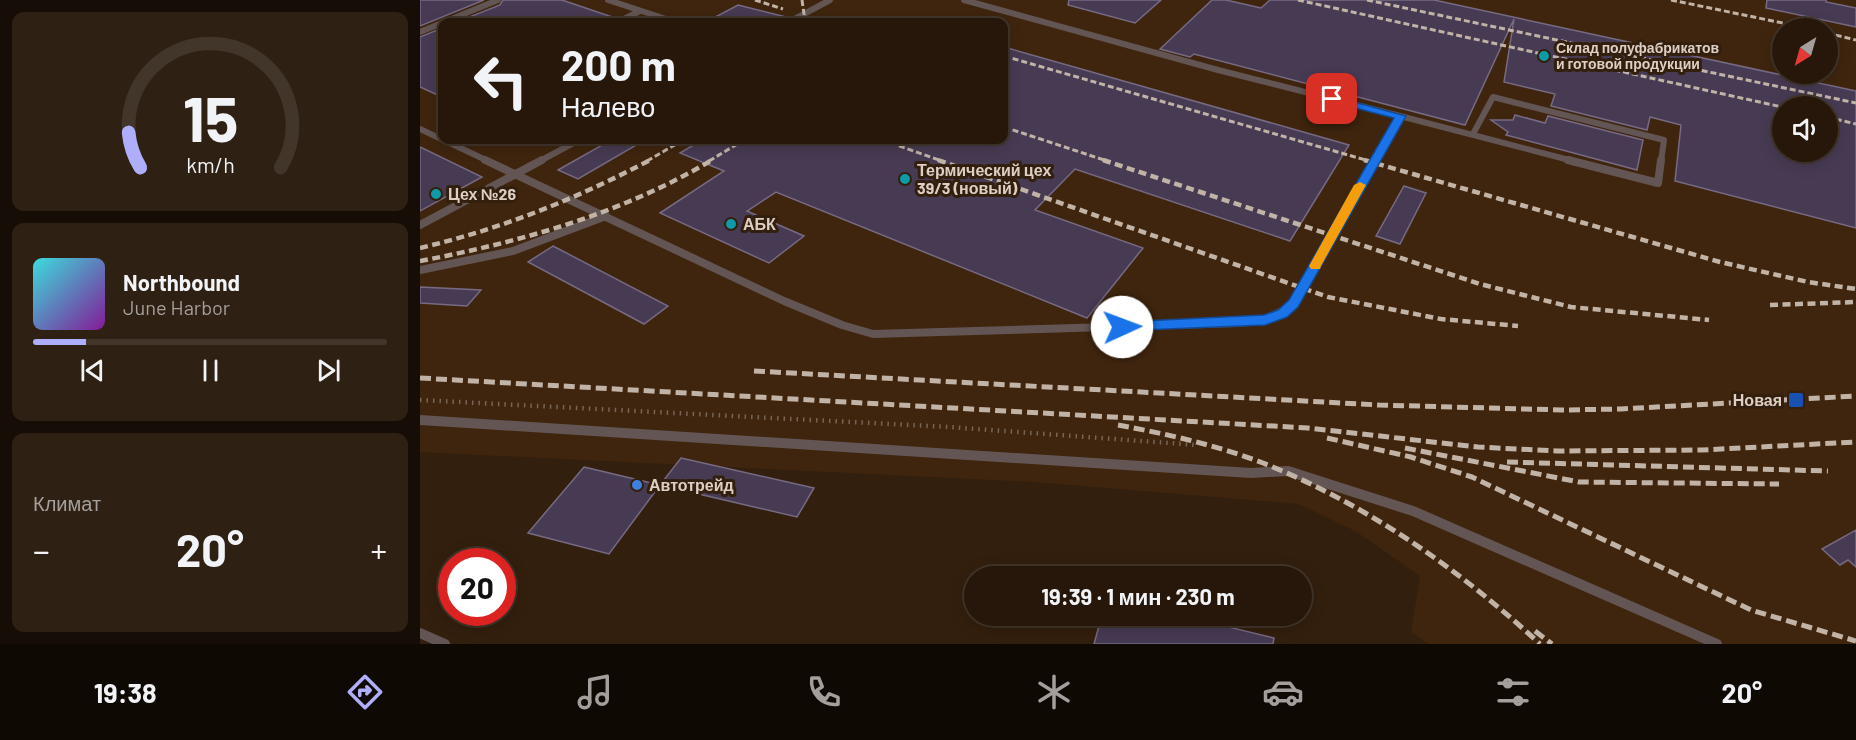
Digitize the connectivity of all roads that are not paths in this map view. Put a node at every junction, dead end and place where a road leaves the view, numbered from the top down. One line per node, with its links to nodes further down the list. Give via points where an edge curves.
1 (498, 0): 6 (lane)
2 (608, 0): 5 (lane)
3 (830, 0): 9 (lane)
4 (964, 0): 12 (lane)
5 (640, 11): 7 (lane); 8 (lane)
6 (455, 18)
7 (626, 18)
8 (662, 18)
9 (796, 18)
10 (438, 25): 11 (lane)
11 (420, 32)
12 (1400, 116): 14 (lane); 19 (lane, via 1293,303 1265,320 873,334 784,301)
13 (420, 129): 15 (lane)
14 (1473, 134): 14 (lane, via 1484,137 1658,183 1664,140 1493,97)
15 (438, 137)
16 (452, 144): 18 (lane)
17 (572, 144): 18 (lane)
18 (517, 174): 19 (lane); 20 (lane)
19 (606, 216): 21 (lane, via 513,251)
20 (420, 225)
21 (420, 270)
22 (420, 420): 25 (lane, via 1251,473 1288,471 1413,512)
23 (420, 633): 24 (lane)
24 (445, 644)
25 (1717, 644)

